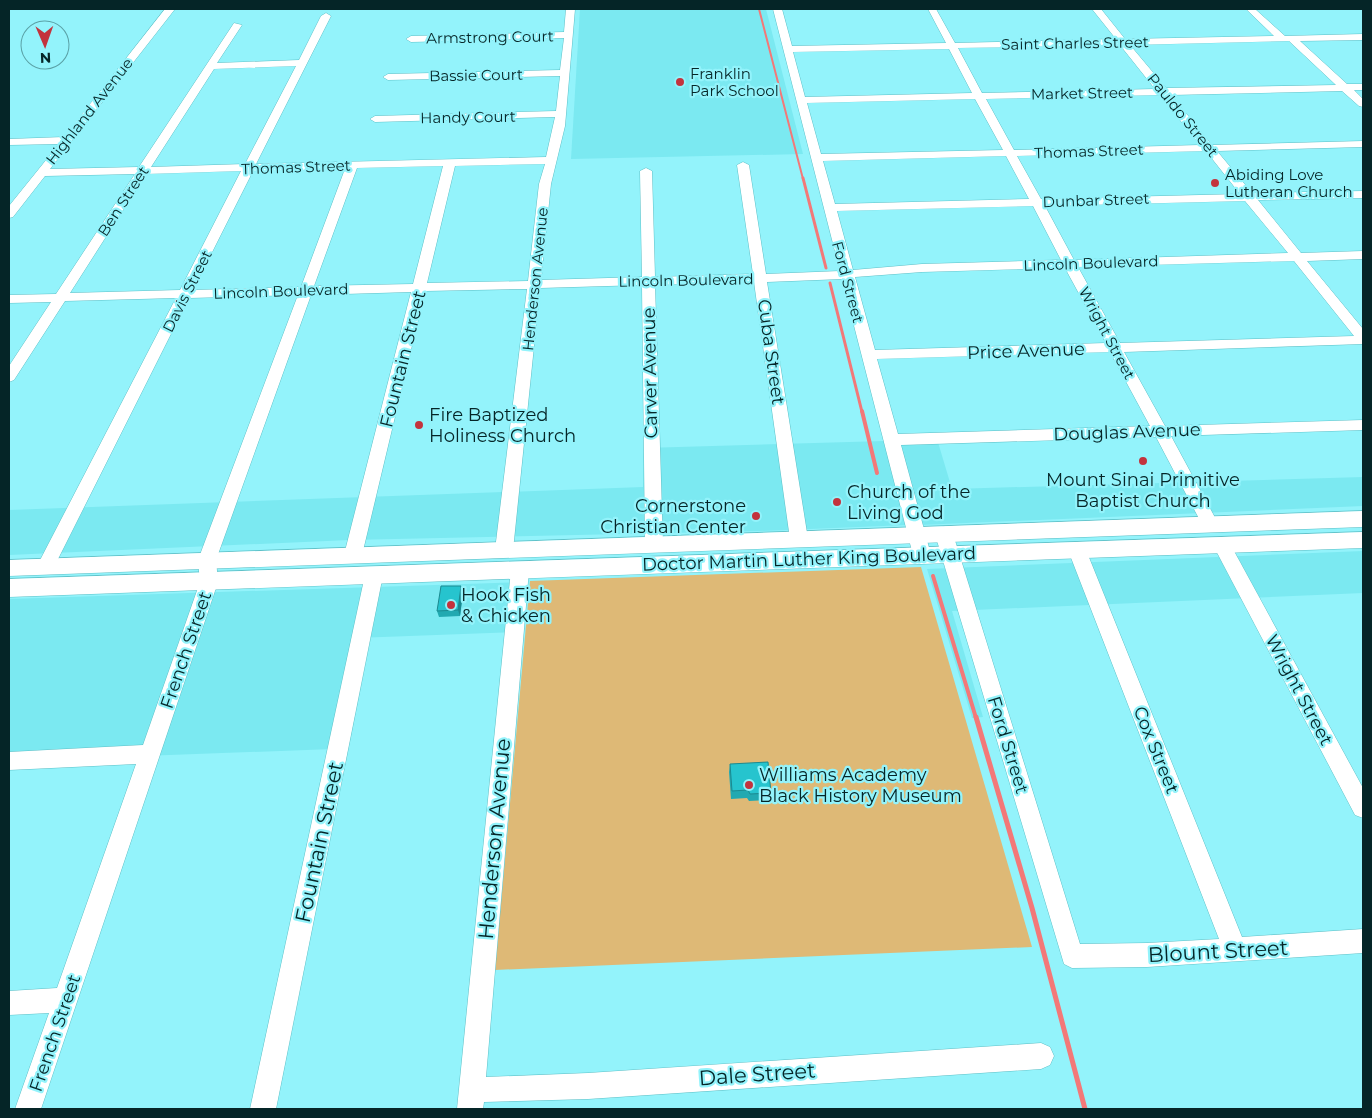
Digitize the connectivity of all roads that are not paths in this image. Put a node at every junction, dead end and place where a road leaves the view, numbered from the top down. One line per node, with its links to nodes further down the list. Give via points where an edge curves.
1 (170, 9): 28 (street, Highland Avenue)
2 (571, 9): 9 (street, Henderson Avenue)
3 (777, 9): 15 (street, Ford Street)
4 (932, 9): 14 (street, Wright Street)
5 (1096, 9): 13 (street, Pauldo Street)
6 (1250, 9): 11 (street)
7 (326, 16): 16 (street, Davis Street)
8 (237, 25): 17 (street, Ben Street)
9 (569, 36): 12 (street, Armstrong Court); 18 (street, Henderson Avenue)
10 (1363, 36): 11 (street, Saint Charles Street)
11 (1287, 38): 13 (street, Saint Charles Street); 20 (street)
12 (411, 39)
13 (1123, 42): 14 (street, Saint Charles Street); 22 (street, Pauldo Street)
14 (952, 45): 15 (street, Saint Charles Street); 23 (street, Wright Street)
15 (787, 49): 24 (street, Ford Street)
16 (302, 63): 17 (street); 38 (street, Davis Street)
17 (212, 66): 40 (street, Ben Street)
18 (565, 73): 19 (street, Bassie Court); 26 (street, Henderson Avenue)
19 (388, 77)
20 (1345, 87): 21 (street, Market Street); 22 (street, Market Street); 25 (street)
21 (1363, 87)
22 (1163, 91): 23 (street, Market Street); 31 (street, Pauldo Street)
23 (980, 96): 24 (street, Market Street); 32 (street, Wright Street)
24 (800, 100): 33 (street, Ford Street)
25 (1363, 104)
26 (561, 114): 27 (street, Handy Court); 34 (street, Henderson Avenue)
27 (375, 119)
28 (66, 140): 29 (street); 41 (street, Highland Avenue)
29 (9, 142)
30 (1363, 144): 31 (street, Thomas Street)
31 (1209, 147): 32 (street, Thomas Street); 43 (street, Pauldo Street)
32 (1011, 153): 33 (street, Thomas Street); 45 (street, Wright Street)
33 (815, 158): 46 (street, Ford Street)
34 (550, 160): 35 (street, Thomas Street); 56 (street, Henderson Avenue)
35 (450, 162): 36 (street, Thomas Street); 57 (street, Fountain Street)
36 (352, 165): 38 (street, Thomas Street); 58 (street, French Street)
37 (742, 165): 54 (street, Cuba Street)
38 (249, 168): 40 (street, Thomas Street); 59 (street, Davis Street)
39 (646, 171): 55 (street, Carver Avenue)
40 (142, 172): 41 (street, Thomas Street); 60 (street, Ben Street)
41 (41, 173): 44 (street, Highland Avenue)
42 (1363, 194): 43 (street, Dunbar Street)
43 (1250, 197): 45 (street, Dunbar Street); 49 (street, Pauldo Street)
44 (15, 198): 47 (street, Highland Avenue)
45 (1037, 202): 46 (street, Dunbar Street); 52 (street, Wright Street)
46 (829, 208): 53 (street, Ford Street)
47 (9, 214)
48 (1363, 255): 49 (street, Lincoln Boulevard)
49 (1298, 257): 51 (street, Pauldo Street); 52 (street, Lincoln Boulevard)
50 (1363, 267): 51 (street, Lincoln Boulevard)
51 (1307, 268): 52 (street, Lincoln Boulevard); 62 (street, Pauldo Street)
52 (1073, 269): 53 (street, Lincoln Boulevard, via 868,281); 63 (street, Wright Street)
53 (847, 276): 54 (street, Lincoln Boulevard); 64 (street, Ford Street)
54 (760, 278): 55 (street, Lincoln Boulevard); 71 (street, Cuba Street)
55 (648, 280): 56 (street, Lincoln Boulevard); 74 (street, Carver Avenue)
56 (534, 284): 57 (street, Lincoln Boulevard); 79 (street, Henderson Avenue)
57 (421, 287): 58 (street, Lincoln Boulevard); 81 (street, Fountain Street)
58 (305, 290): 59 (street, Lincoln Boulevard); 85 (street, French Street)
59 (186, 293): 60 (street, Lincoln Boulevard); 82 (street, Davis Street)
60 (61, 297): 61 (street, Lincoln Boulevard); 65 (street, Ben Street)
61 (9, 298)
62 (1363, 339): 63 (street, Price Avenue)
63 (1115, 348): 64 (street, Price Avenue); 67 (street, Wright Street)
64 (868, 355): 68 (street, Ford Street)
65 (9, 378)
66 (1363, 425): 67 (street, Douglas Avenue)
67 (1160, 431): 68 (street, Douglas Avenue); 70 (street, Wright Street)
68 (890, 440): 75 (street, Ford Street)
69 (1363, 519): 70 (main road, Doctor Martin Luther King Boulevard)
70 (1211, 525): 73 (main road, Doctor Martin Luther King Boulevard); 77 (main road, via 1208,536)
71 (799, 540): 74 (main road, Doctor Martin Luther King Boulevard); 75 (main road, Doctor Martin Luther King Boulevard)
72 (1363, 540): 76 (main road, Doctor Martin Luther King Boulevard)
73 (947, 544): 75 (main road, Doctor Martin Luther King Boulevard); 80 (main road, Doctor Martin Luther King Boulevard); 93 (street, Ford Street)
74 (654, 545): 78 (main road, Doctor Martin Luther King Boulevard)
75 (919, 545): 84 (main road, Doctor Martin Luther King Boulevard)
76 (1222, 545): 77 (main road, Doctor Martin Luther King Boulevard); 90 (street, Wright Street)
77 (1196, 546): 80 (main road, Doctor Martin Luther King Boulevard)
78 (548, 548): 79 (main road, Doctor Martin Luther King Boulevard); 84 (main road, via 527,560)
79 (504, 550): 81 (main road, Doctor Martin Luther King Boulevard)
80 (1077, 550): 92 (street, Cox Street)
81 (354, 555): 85 (main road, Doctor Martin Luther King Boulevard, via 261,558)
82 (46, 566): 83 (main road); 85 (main road)
83 (9, 568)
84 (520, 570): 86 (main road, Doctor Martin Luther King Boulevard); 97 (street, Henderson Avenue)
85 (208, 571): 86 (main road, Doctor Martin Luther King Boulevard, via 255,579); 87 (main road); 88 (street, French Street)
86 (374, 575): 99 (street, Fountain Street)
87 (9, 588)
88 (150, 754): 89 (street); 94 (street, French Street)
89 (9, 761)
90 (1363, 808)
91 (1363, 941): 92 (street, Blount Street)
92 (1235, 949): 93 (street, Blount Street)
93 (1072, 956)
94 (67, 1000): 95 (street); 98 (street, French Street)
95 (9, 1003)
96 (1042, 1056): 97 (street, Dale Street, via 588,1086)
97 (471, 1100)
98 (28, 1109)
99 (263, 1109)

